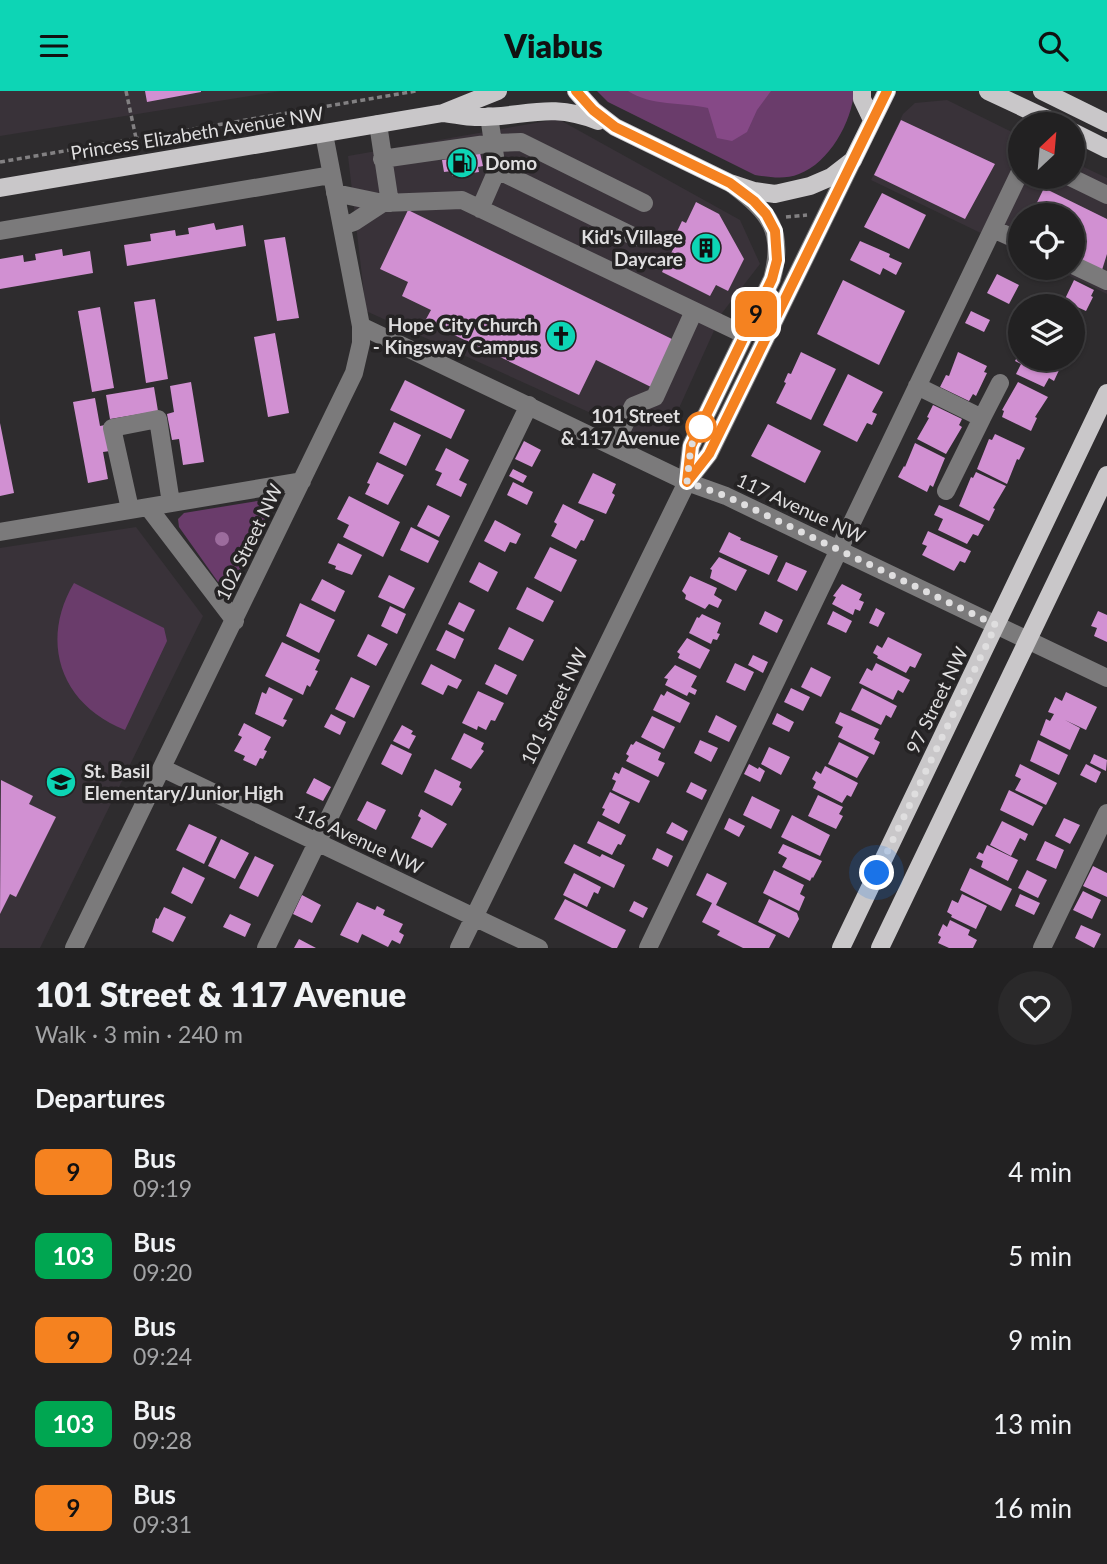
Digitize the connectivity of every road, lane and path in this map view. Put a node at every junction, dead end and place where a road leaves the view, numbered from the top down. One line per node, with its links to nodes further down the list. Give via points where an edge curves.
1 (126, 91): 18 (path)
2 (416, 91): 18 (path)
3 (498, 91): 11 (main road, Princess Elizabeth Avenue NW)
4 (576, 91): 16 (main road)
5 (862, 91): 13 (main road)
6 (887, 91): 13 (main road)
7 (988, 91): 10 (main road)
8 (1049, 92): 9 (main road); 14 (main road)
9 (1107, 110)
10 (1029, 112)
11 (443, 113): 12 (main road, Princess Elizabeth Avenue NW); 15 (main road, Princess Elizabeth Avenue NW)
12 (489, 116): 16 (main road, Princess Elizabeth Avenue NW, via 555,110 579,113); 20 (street)
13 (872, 120): 23 (main road)
14 (1107, 123)
15 (378, 124): 17 (main road, Princess Elizabeth Avenue NW); 22 (street)
16 (615, 127): 26 (main road)
17 (324, 134): 27 (street, 102 Street NW); 29 (main road, Princess Elizabeth Avenue NW)
18 (136, 138): 24 (path)
19 (1085, 138): 21 (main road)
20 (493, 143): 22 (street); 25 (street); 33 (street, via 521,142)
21 (1107, 149)
22 (383, 159): 32 (street)
23 (853, 160): 26 (main road, via 831,177 793,192 754,191); 55 (street, 101 Street NW, via 709,454)
24 (0, 162)
25 (497, 170): 34 (street); 40 (street)
26 (730, 183): 46 (street, 101 Street NW, via 766,214 777,243 772,279)
27 (333, 184): 32 (street); 37 (street, 102 Street NW); 39 (street)
28 (1085, 184): 31 (street)
29 (0, 188)
30 (1012, 189): 38 (street)
31 (1107, 195)
32 (386, 203): 34 (street, via 462,199); 37 (street)
33 (643, 203)
34 (480, 209): 44 (street)
35 (815, 215): 36 (path)
36 (784, 217)
37 (342, 226): 45 (street, 102 Street NW)
38 (993, 229): 41 (street); 48 (street)
39 (0, 231)
40 (635, 236)
41 (1008, 236)
42 (1085, 271): 43 (street)
43 (1107, 281)
44 (695, 311): 46 (street); 52 (street, via 654,397 633,405)
45 (361, 326): 50 (street, 117 Avenue NW); 54 (street, 102 Street NW, via 354,373)
46 (745, 335): 55 (street, 101 Street NW, via 691,446)
47 (1000, 383): 51 (street)
48 (917, 386): 51 (street); 60 (street)
49 (1107, 394): 62 (main road, 97 Street NW)
50 (529, 405): 52 (street, 117 Avenue NW); 67 (street)
51 (982, 418): 56 (street)
52 (614, 447): 55 (street, 117 Avenue NW)
53 (1107, 475): 63 (main road)
54 (302, 481): 57 (street); 61 (street, 102 Street NW)
55 (687, 482): 60 (street, 117 Avenue NW); 68 (street, 101 Street NW)
56 (946, 491)
57 (171, 503): 58 (street); 58 (street, via 158,419 112,428)
58 (139, 508): 59 (street); 61 (street)
59 (0, 532)
60 (838, 549): 62 (street, 117 Avenue NW); 73 (street)
61 (234, 621): 65 (street, 102 Street NW)
62 (996, 625): 63 (street, 117 Avenue NW); 74 (main road, 97 Street NW)
63 (1027, 640): 64 (street, 117 Avenue NW); 75 (main road)
64 (1107, 678)
65 (162, 768): 67 (street, 116 Avenue NW); 69 (street, 102 Street NW)
66 (1107, 813): 76 (street)
67 (317, 843): 68 (street, 116 Avenue NW); 70 (street)
68 (474, 917): 71 (street, 101 Street NW); 72 (street, 116 Avenue NW)
69 (74, 948)
70 (266, 948)
71 (458, 948)
72 (539, 948)
73 (648, 948)
74 (841, 948)
75 (880, 948)
76 (1042, 948)

